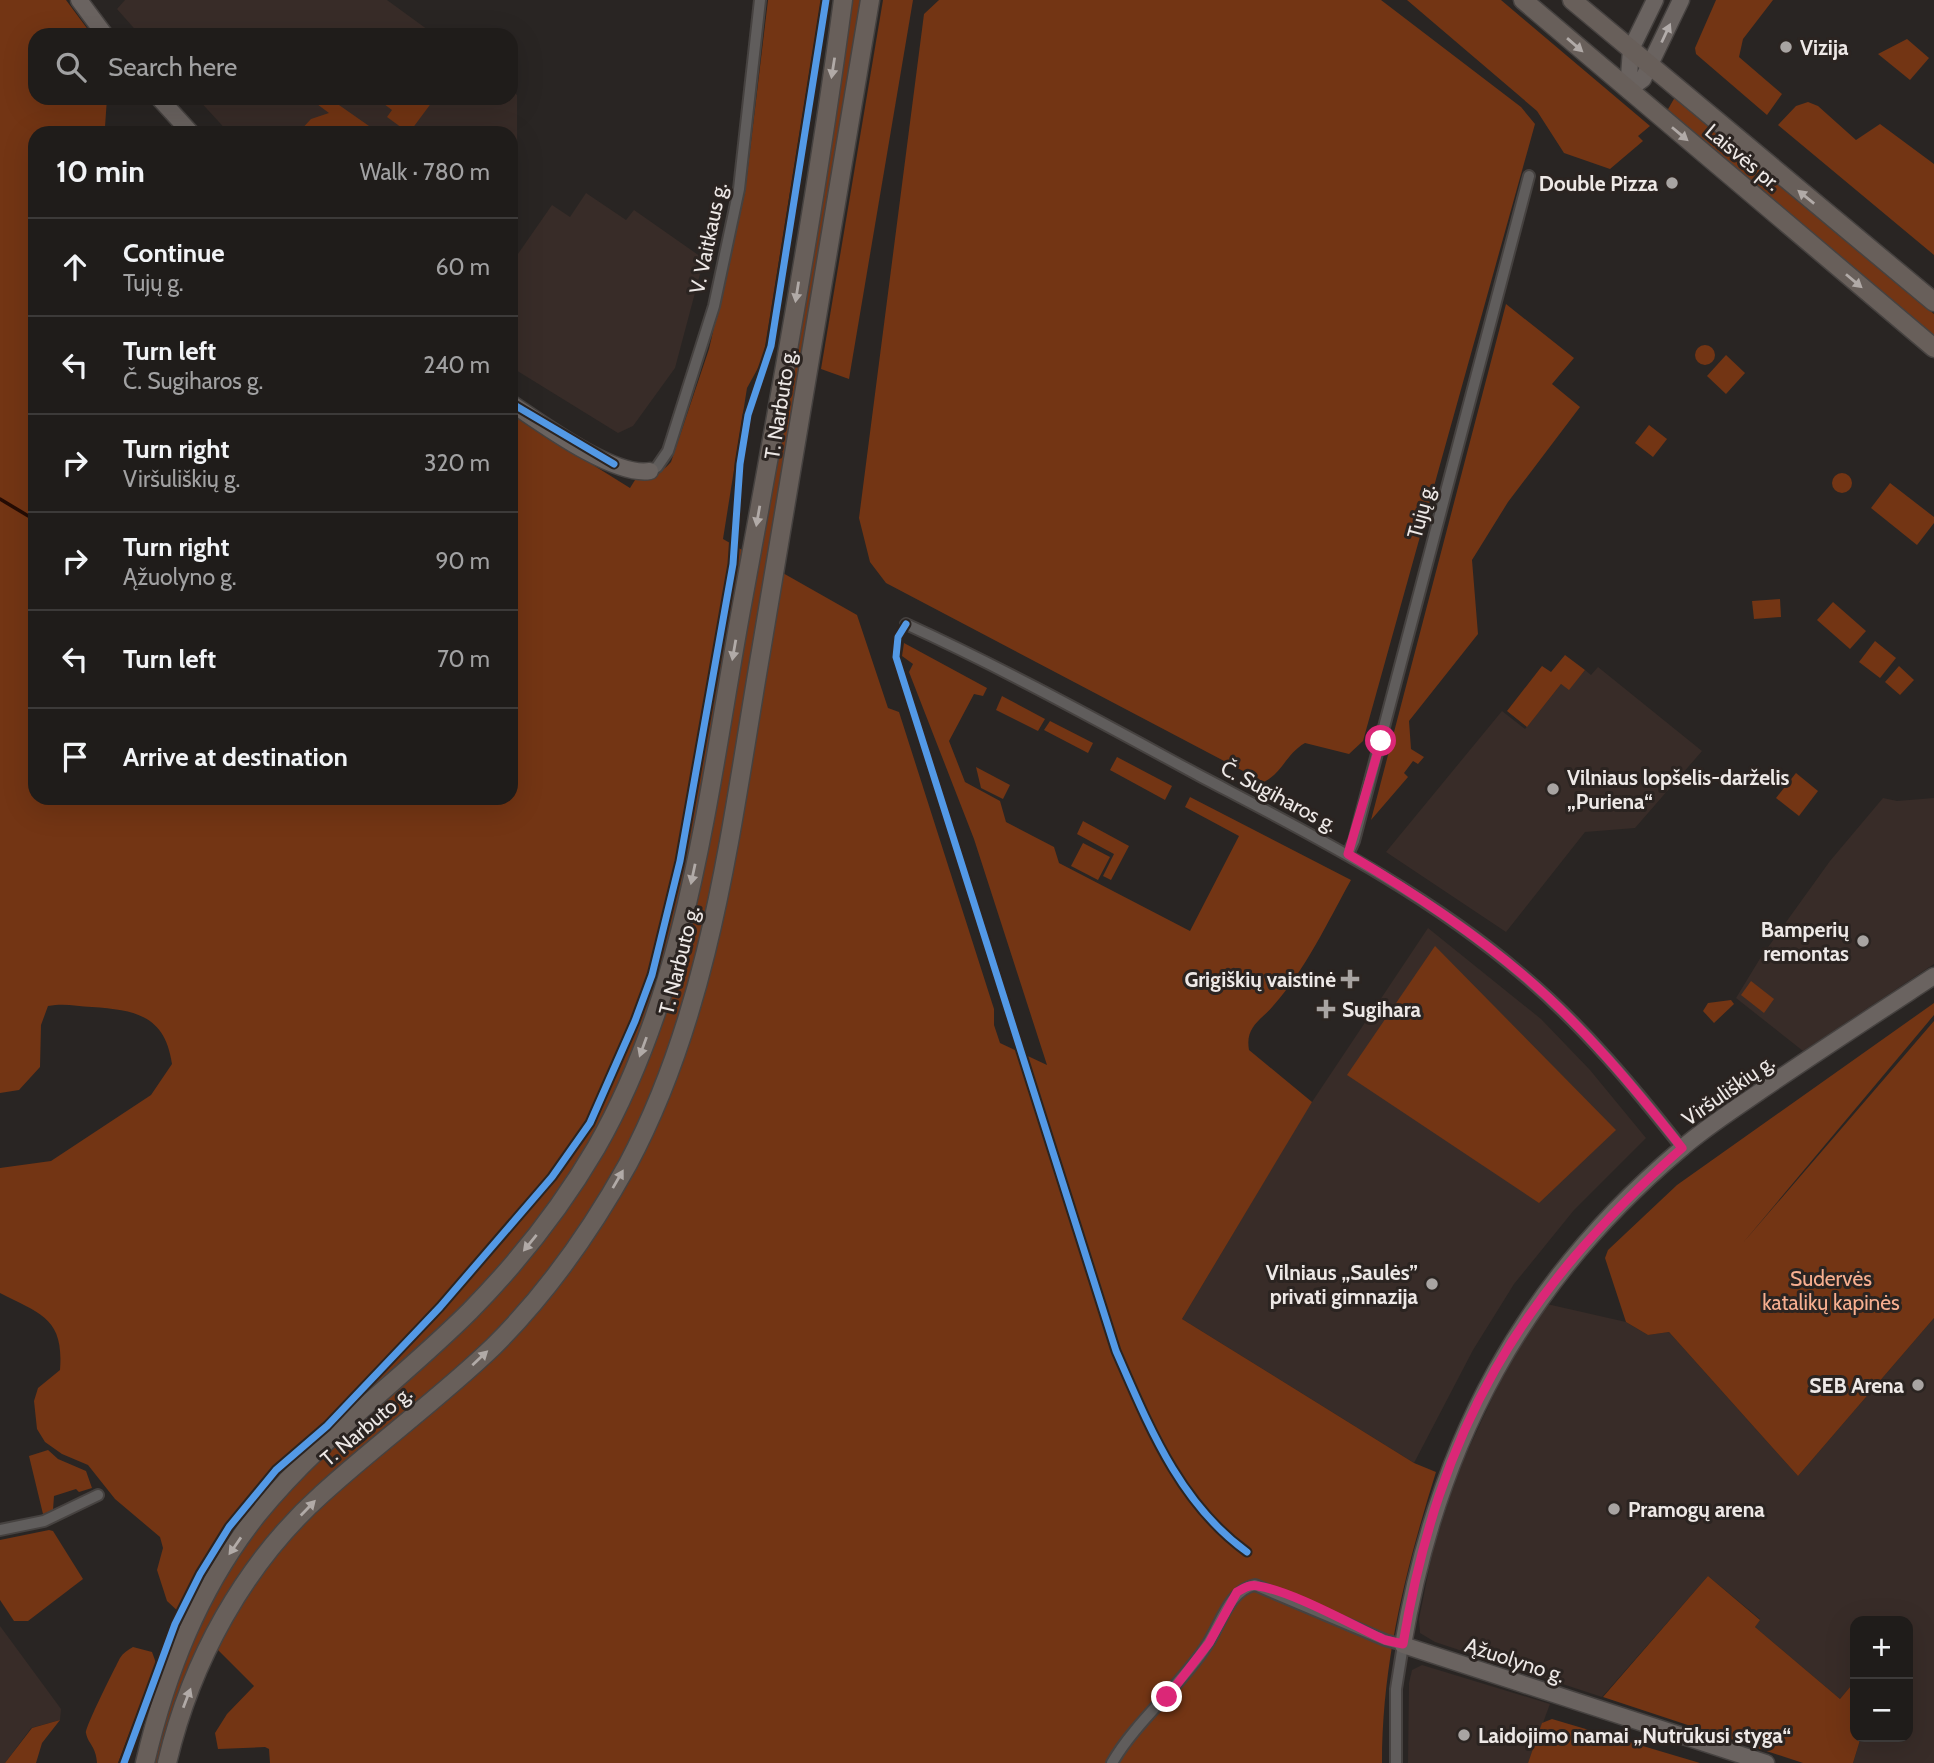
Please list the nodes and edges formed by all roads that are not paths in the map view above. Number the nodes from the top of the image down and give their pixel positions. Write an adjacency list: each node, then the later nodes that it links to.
1 (760, 0): 19 (street, V. Vaitkaus g.)
2 (843, 0): 27 (main road, T. Narbuto g., one-way to 27)
3 (870, 0): 28 (main road, T. Narbuto g., one-way to 3)
4 (1523, 0): 12 (main road, Laisvės pr., one-way to 12)
5 (1572, 0): 10 (main road, Laisvės pr.)
6 (1655, 0): 10 (main road)
7 (1681, 0): 11 (main road, one-way to 7)
8 (85, 2): 9 (main road)
9 (101, 28)
10 (1631, 49): 11 (main road, Laisvės pr.); 12 (main road)
11 (1650, 65): 12 (main road); 16 (main road, Laisvės pr., one-way to 11)
12 (1628, 90): 17 (main road, Laisvės pr., one-way to 17)
13 (165, 105): 14 (main road)
14 (185, 126)
15 (1529, 176): 21 (street, Tujų g.)
16 (1934, 302)
17 (1934, 348)
18 (518, 407): 19 (main road)
19 (650, 471)
20 (906, 624): 21 (street, Č. Sugiharos g.)
21 (1348, 854): 23 (street, Č. Sugiharos g.)
22 (1934, 976): 23 (main road, Viršuliškių g.)
23 (1682, 1148): 26 (main road, Viršuliškių g.)
24 (98, 1495): 25 (street)
25 (0, 1531)
26 (1403, 1644): 29 (street, Ąžuolyno g.); 30 (street); 31 (main road, Ąžuolyno g.)
27 (145, 1763)
28 (167, 1763)
29 (1112, 1763)
30 (1396, 1763)
31 (1766, 1763)

